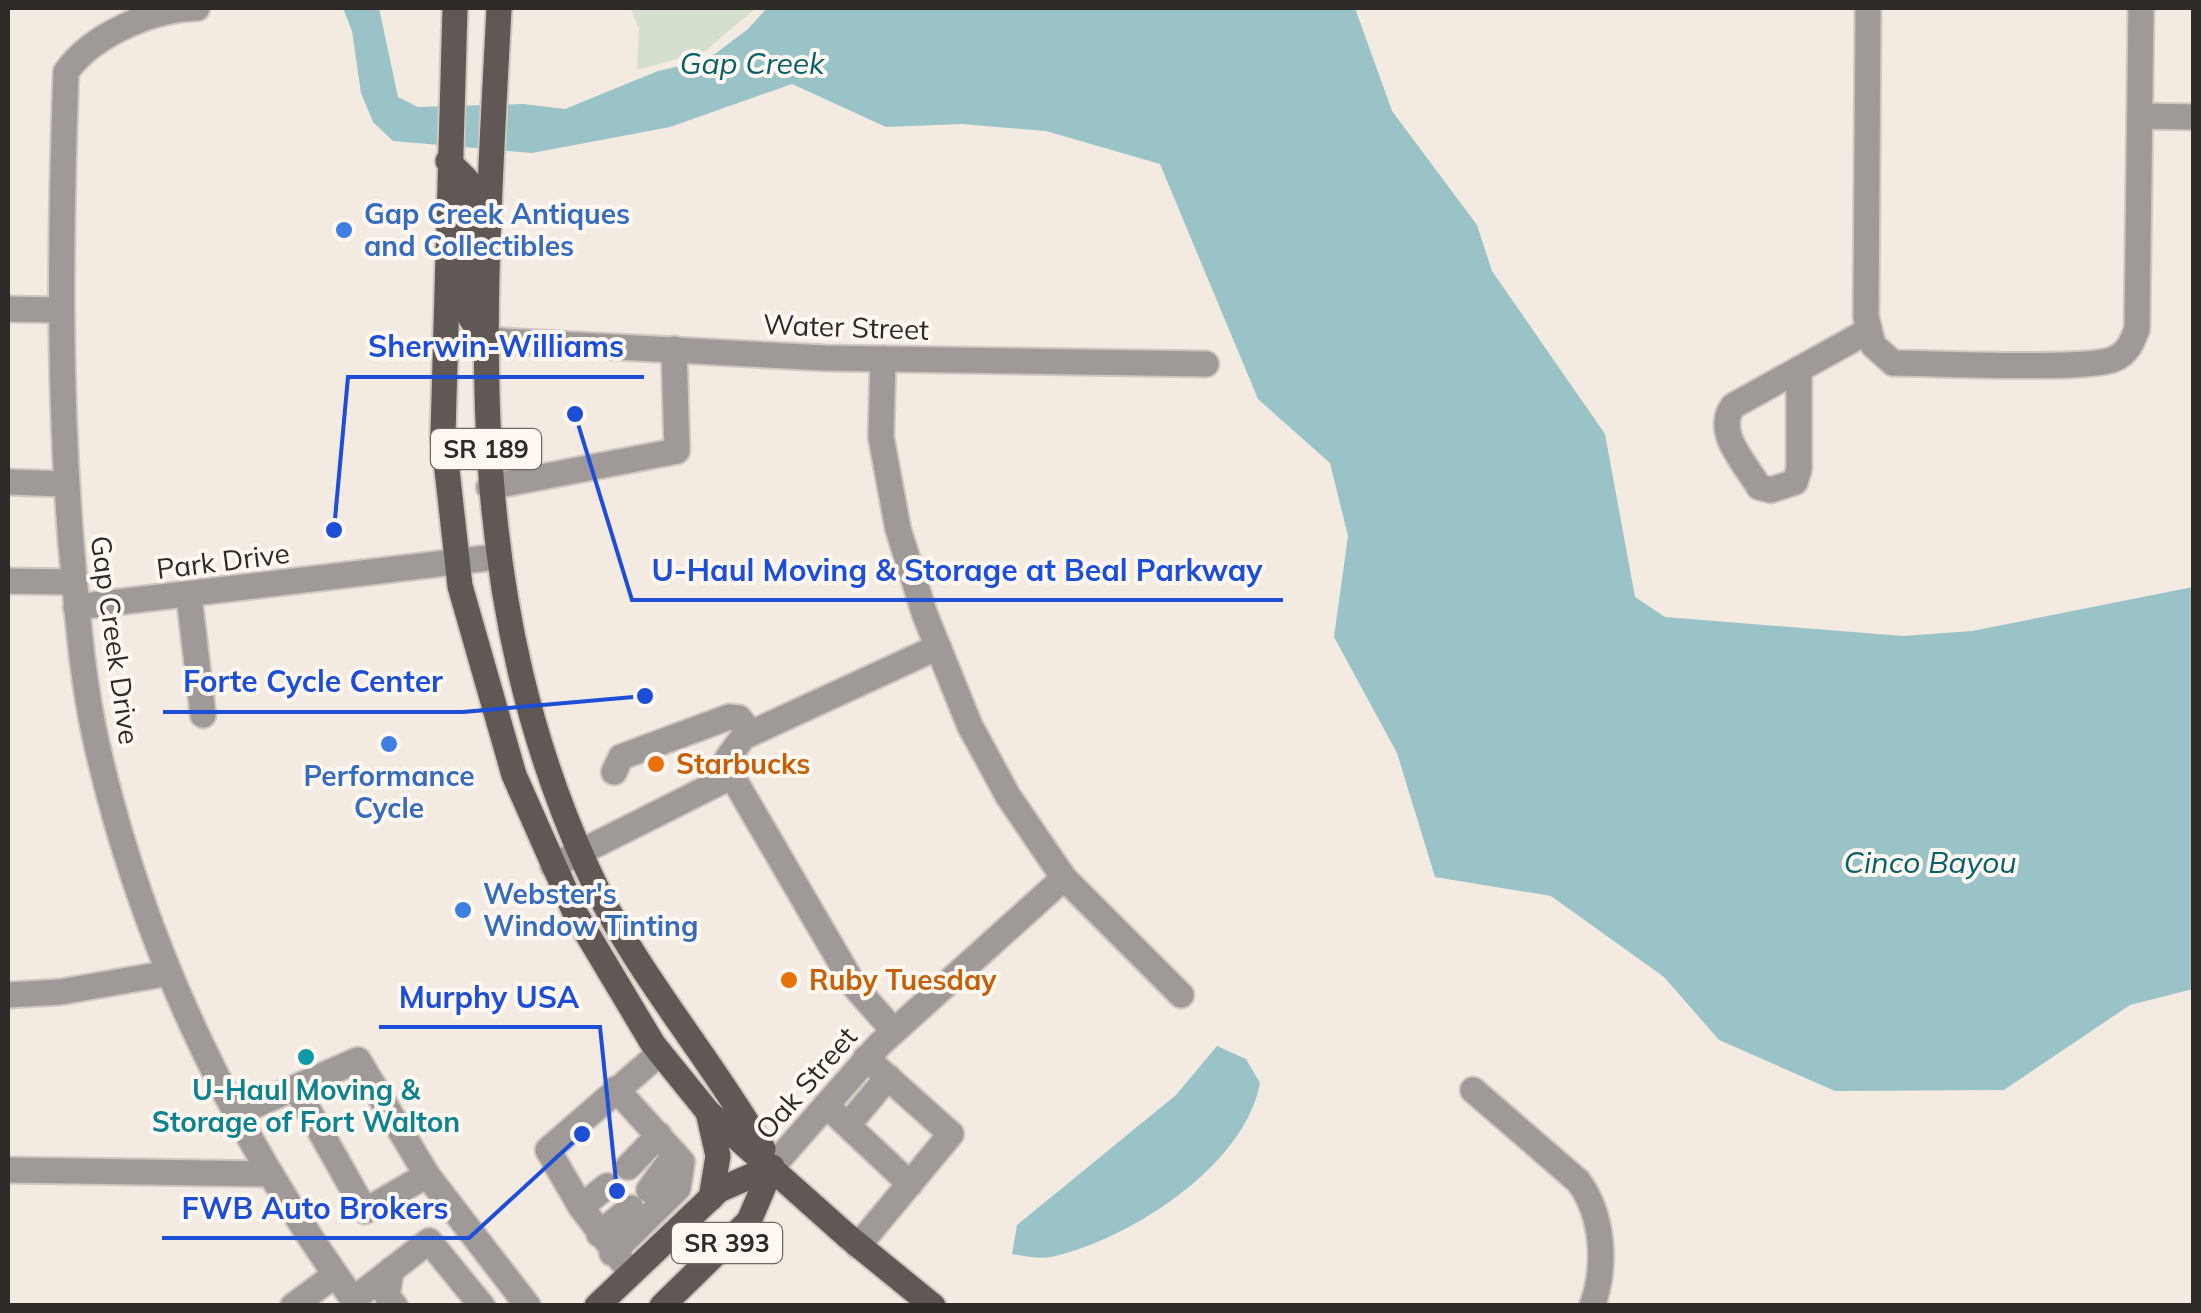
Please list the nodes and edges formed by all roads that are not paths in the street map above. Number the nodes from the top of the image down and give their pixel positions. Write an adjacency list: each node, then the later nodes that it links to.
1 (198, 8): 10 (street, Gap Creek Drive)
2 (455, 8): 8 (main road, SR 189)
3 (499, 8): 12 (main road, SR 189)
4 (1868, 8): 11 (street)
5 (2141, 8): 6 (street)
6 (2140, 116): 7 (street); 11 (street)
7 (2194, 117)
8 (448, 161): 12 (main road); 21 (main road, SR 189)
9 (8, 309): 10 (street)
10 (62, 310): 18 (street, Gap Creek Drive)
11 (1868, 330): 16 (street)
12 (486, 340): 13 (street, Water Street); 19 (main road, SR 189)
13 (674, 349): 14 (street, Water Street); 19 (street)
14 (883, 359): 15 (street, Water Street); 25 (street)
15 (1206, 364)
16 (1799, 369): 16 (street)
17 (8, 482): 18 (street)
18 (65, 484): 23 (street, Gap Creek Drive)
19 (488, 487): 20 (main road, SR 189)
20 (496, 557): 21 (street, Park Drive); 31 (main road, SR 189)
21 (456, 564): 24 (street, Park Drive); 28 (main road, SR 189)
22 (8, 581): 23 (street, Park Drive)
23 (75, 595): 24 (street, Park Drive); 34 (street, Gap Creek Drive)
24 (189, 596): 26 (street)
25 (938, 648): 27 (street); 33 (street)
26 (204, 716)
27 (751, 733): 29 (street); 30 (street)
28 (505, 748): 31 (main road); 32 (main road, SR 189)
29 (614, 772)
30 (732, 776): 31 (street); 37 (street)
31 (582, 855): 32 (street); 50 (main road, SR 189)
32 (554, 866): 38 (main road, SR 189)
33 (1064, 878): 36 (street); 37 (street, Oak Street)
34 (169, 973): 35 (street); 46 (street, Gap Creek Drive)
35 (8, 995)
36 (1182, 995)
37 (894, 1031): 39 (street, Oak Street)
38 (660, 1052): 42 (street); 45 (main road, SR 189)
39 (866, 1058): 40 (street); 44 (street, Oak Street)
40 (888, 1077): 47 (street); 54 (street)
41 (296, 1088): 46 (street); 53 (street); 53 (street)
42 (616, 1089): 48 (street); 57 (street)
43 (1474, 1090): 71 (street)
44 (826, 1104): 47 (street); 50 (street, Oak Street)
45 (708, 1112): 50 (main road, SR 189); 56 (main road)
46 (235, 1114): 52 (street, Gap Creek Drive)
47 (848, 1125): 54 (street)
48 (667, 1144): 49 (street); 58 (street); 58 (street)
49 (628, 1167)
50 (772, 1167): 56 (main road, SR 393); 59 (main road, SR 189); 69 (main road, SR 393)
51 (8, 1170): 52 (street)
52 (269, 1174): 62 (street, Gap Creek Drive)
53 (427, 1176): 67 (street)
54 (910, 1184): 59 (street)
55 (607, 1186): 57 (street)
56 (711, 1198): 61 (main road, SR 393)
57 (581, 1207): 58 (street)
58 (606, 1243): 61 (street)
59 (858, 1246): 70 (main road, SR 189)
60 (391, 1270): 63 (street); 65 (street); 66 (street)
61 (631, 1272): 68 (main road, SR 393)
62 (335, 1275): 63 (street, Gap Creek Drive); 64 (street)
63 (355, 1302)
64 (293, 1306)
65 (395, 1306)
66 (482, 1306)
67 (528, 1306)
68 (597, 1306)
69 (662, 1306)
70 (933, 1306)
71 (1592, 1306)

